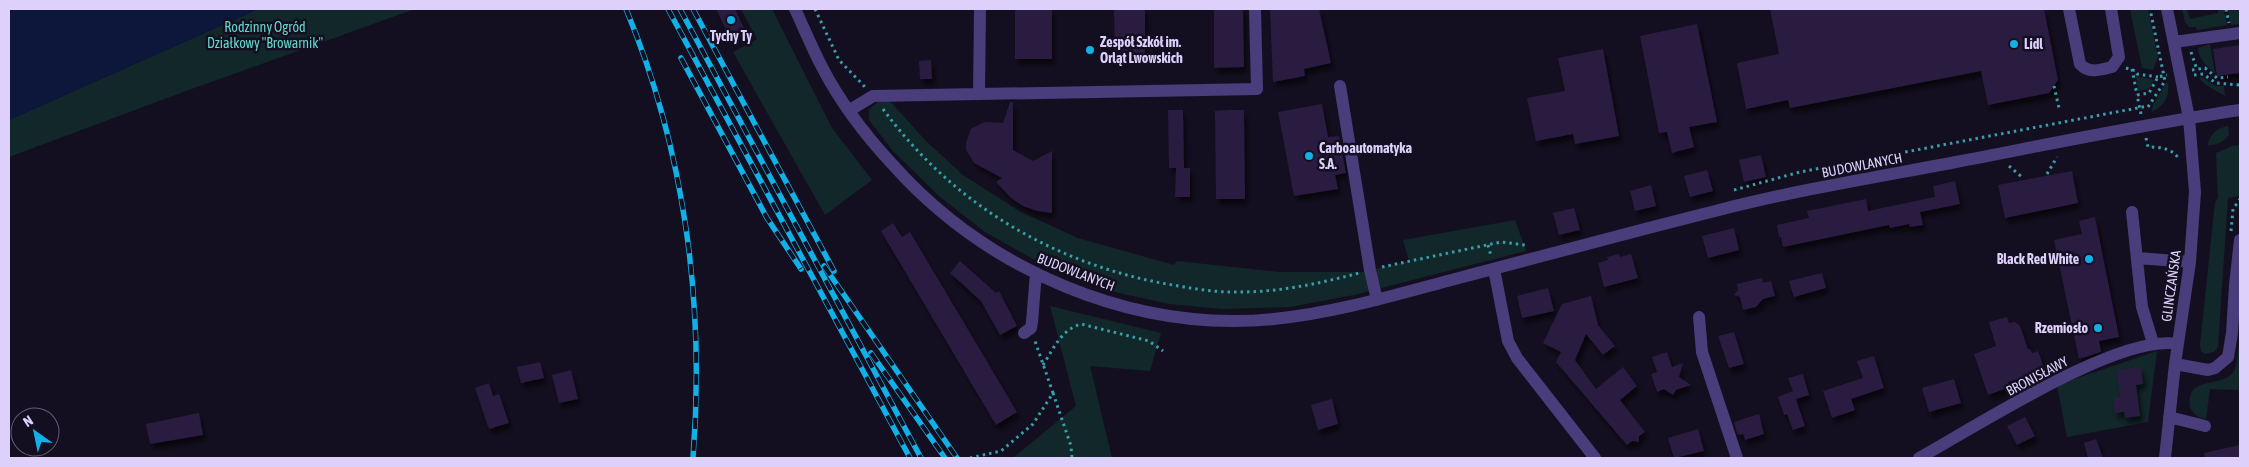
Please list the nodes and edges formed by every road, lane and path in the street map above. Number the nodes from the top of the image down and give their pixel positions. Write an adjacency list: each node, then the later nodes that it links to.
1 (795, 9): 24 (street, BUDOWLANYCH)
2 (815, 9): 21 (path)
3 (980, 9): 19 (street)
4 (1255, 9): 19 (street)
5 (2069, 9): 11 (street)
6 (2111, 9): 11 (street)
7 (2150, 9): 13 (path)
8 (2167, 9): 10 (street, GLINCZAŃSKA)
9 (2240, 33): 10 (street)
10 (2174, 42): 26 (street, GLINCZAŃSKA)
11 (2118, 61): 12 (path)
12 (2132, 69): 14 (path); 20 (path)
13 (2164, 76): 14 (path); 23 (path)
14 (2158, 77): 20 (path)
15 (2228, 77): 16 (path)
16 (2240, 85)
17 (1340, 86): 40 (street)
18 (2054, 86): 22 (path)
19 (979, 93): 21 (street)
20 (2137, 95): 23 (path)
21 (872, 96): 24 (street); 40 (path)
22 (2059, 108)
23 (2140, 108): 31 (path)
24 (850, 110): 41 (street, BUDOWLANYCH)
25 (2240, 110): 26 (street, BUDOWLANYCH)
26 (2189, 118): 38 (street, GLINCZAŃSKA); 39 (street, BUDOWLANYCH)
27 (2148, 147): 29 (path)
28 (2057, 156): 32 (path)
29 (2179, 161)
30 (2008, 166): 33 (path)
31 (1800, 172)
32 (2047, 174)
33 (2023, 178)
34 (2132, 212): 37 (street)
35 (2240, 240): 42 (street)
36 (1516, 244): 40 (path)
37 (2137, 258): 38 (street); 47 (street)
38 (2190, 262): 48 (street, GLINCZAŃSKA)
39 (1494, 269): 43 (street, BUDOWLANYCH); 57 (street)
40 (1370, 270): 43 (street)
41 (1036, 273): 43 (street, BUDOWLANYCH); 45 (street)
42 (2238, 284): 46 (street)
43 (1377, 300)
44 (1699, 317): 58 (street)
45 (1027, 331): 51 (path)
46 (2236, 333): 50 (street)
47 (2153, 343): 48 (street, BRONISŁAWY); 59 (street, BRONISŁAWY)
48 (2178, 344): 50 (street, GLINCZAŃSKA)
49 (1163, 351): 51 (path)
50 (2175, 364): 53 (street, GLINCZAŃSKA)
51 (1043, 365): 52 (path)
52 (1052, 392): 55 (path); 56 (path)
53 (2169, 417): 54 (street); 60 (street, GLINCZAŃSKA)
54 (2206, 426)
55 (970, 458)
56 (1072, 458)
57 (1595, 458)
58 (1737, 458)
59 (1918, 458)
60 (2165, 458)

